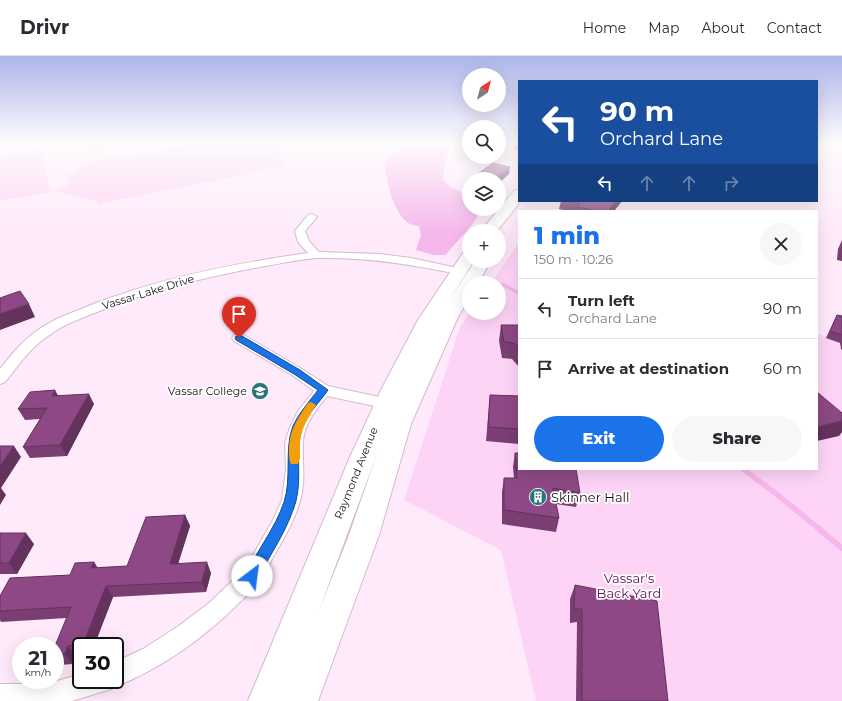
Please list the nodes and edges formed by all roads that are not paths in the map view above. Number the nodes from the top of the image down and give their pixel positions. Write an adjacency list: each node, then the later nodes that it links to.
1 (518, 195): 4 (main road)
2 (518, 215): 5 (main road)
3 (312, 217): 6 (street)
4 (495, 224)
5 (506, 231)
6 (316, 255): 7 (street, Vassar Lake Drive); 11 (street, Vassar Lake Drive)
7 (462, 263)
8 (462, 266): 13 (main road, Raymond Avenue)
9 (479, 268): 18 (main road, Raymond Avenue)
10 (239, 338): 12 (street)
11 (1, 378)
12 (323, 390): 13 (street); 14 (street)
13 (384, 403): 17 (main road, Raymond Avenue)
14 (124, 670)
15 (72, 689): 16 (street)
16 (0, 696)
17 (266, 701)
18 (300, 701)

